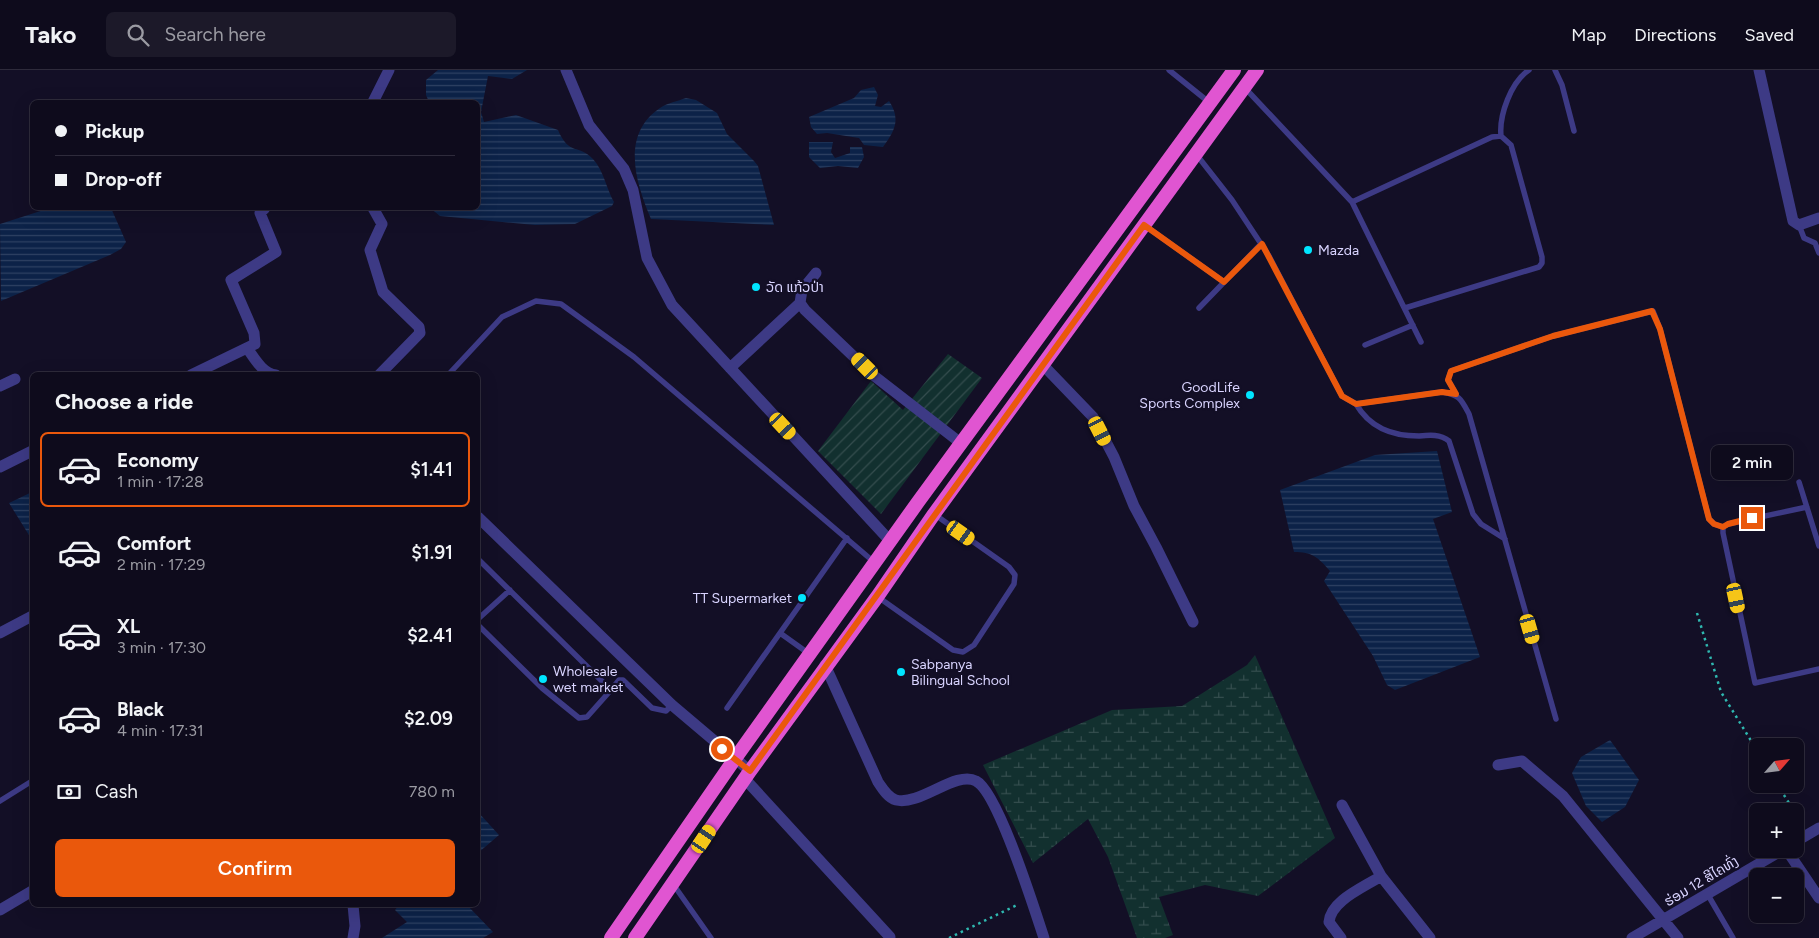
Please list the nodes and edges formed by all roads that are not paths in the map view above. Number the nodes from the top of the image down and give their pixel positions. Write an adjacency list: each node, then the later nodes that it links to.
1 (389, 70): 10 (street)
2 (566, 70): 33 (street)
3 (1169, 70): 11 (lane)
4 (1234, 70): 11 (highway)
5 (1257, 70): 9 (highway)
6 (1529, 70): 13 (lane)
7 (1555, 70): 12 (lane)
8 (1759, 70): 20 (street)
9 (1245, 88): 14 (highway); 15 (lane)
10 (374, 100)
11 (1210, 103): 42 (highway)
12 (1574, 131)
13 (1501, 136): 15 (lane); 27 (lane)
14 (1196, 154): 19 (highway); 21 (lane)
15 (1352, 202): 27 (lane)
16 (263, 210): 31 (street)
17 (374, 210): 36 (street)
18 (1819, 218): 20 (street)
19 (1144, 225): 24 (lane); 32 (highway)
20 (1799, 225): 22 (lane)
21 (1262, 244): 24 (lane); 41 (lane)
22 (1819, 253)
23 (816, 273): 25 (street)
24 (1224, 282): 26 (lane)
25 (800, 303): 33 (street); 42 (street)
26 (1199, 308)
27 (1405, 308): 28 (lane)
28 (1413, 325): 29 (lane); 30 (lane)
29 (1421, 342)
30 (1365, 345)
31 (247, 348): 34 (street); 35 (street)
32 (1043, 365): 47 (highway); 60 (street)
33 (730, 368): 52 (street)
34 (197, 372)
35 (267, 372)
36 (382, 372)
37 (451, 372): 50 (lane)
38 (15, 379): 39 (street)
39 (0, 386)
40 (1456, 394): 41 (lane); 49 (lane); 51 (lane)
41 (1356, 404): 51 (lane)
42 (962, 444): 52 (highway)
43 (30, 452): 44 (street)
44 (0, 466)
45 (1799, 482): 46 (lane)
46 (1807, 507): 49 (lane); 53 (lane)
47 (934, 514): 57 (highway); 57 (lane)
48 (480, 519): 68 (street)
49 (1723, 527): 66 (lane)
50 (847, 538): 55 (lane); 62 (lane)
51 (1505, 540): 70 (lane)
52 (890, 542): 55 (highway)
53 (1819, 546)
54 (480, 561): 56 (lane)
55 (876, 564): 64 (highway)
56 (510, 590): 59 (lane); 67 (lane)
57 (877, 597): 65 (highway)
58 (30, 617): 63 (street)
59 (480, 617)
60 (1193, 622)
61 (480, 627): 67 (lane)
62 (780, 633): 64 (lane); 69 (lane)
63 (0, 634)
64 (810, 654): 71 (highway)
65 (825, 665): 73 (highway); 94 (street)
66 (1819, 669)
67 (611, 690): 68 (lane)
68 (672, 705): 71 (street)
69 (727, 708)
70 (1556, 719)
71 (734, 760): 73 (street); 91 (highway)
72 (1498, 765): 88 (street)
73 (748, 775): 82 (highway); 89 (street)
74 (30, 782): 75 (lane)
75 (0, 801)
76 (1342, 805): 81 (street)
77 (1819, 828): 78 (street)
78 (1804, 837)
79 (1770, 858): 84 (street, ຮ່ອມ 12 ສີໄຄທົ່ງ)
80 (1791, 858): 85 (street)
81 (1381, 876): 95 (street); 96 (street)
82 (673, 884): 92 (highway); 93 (lane)
83 (30, 892): 87 (street)
84 (1708, 895): 88 (street, ຮ່ອມ 12 ສີໄຄທົ່ງ); 99 (lane)
85 (1819, 898)
86 (353, 907): 90 (street)
87 (0, 910)
88 (1665, 920): 97 (street, ຮ່ອມ 12 ສີໄຄທົ່ງ); 98 (street)
89 (890, 937)
90 (353, 938)
91 (611, 938)
92 (635, 938)
93 (711, 938)
94 (1044, 938)
95 (1341, 938)
96 (1430, 938)
97 (1632, 938)
98 (1678, 938)
99 (1733, 938)

